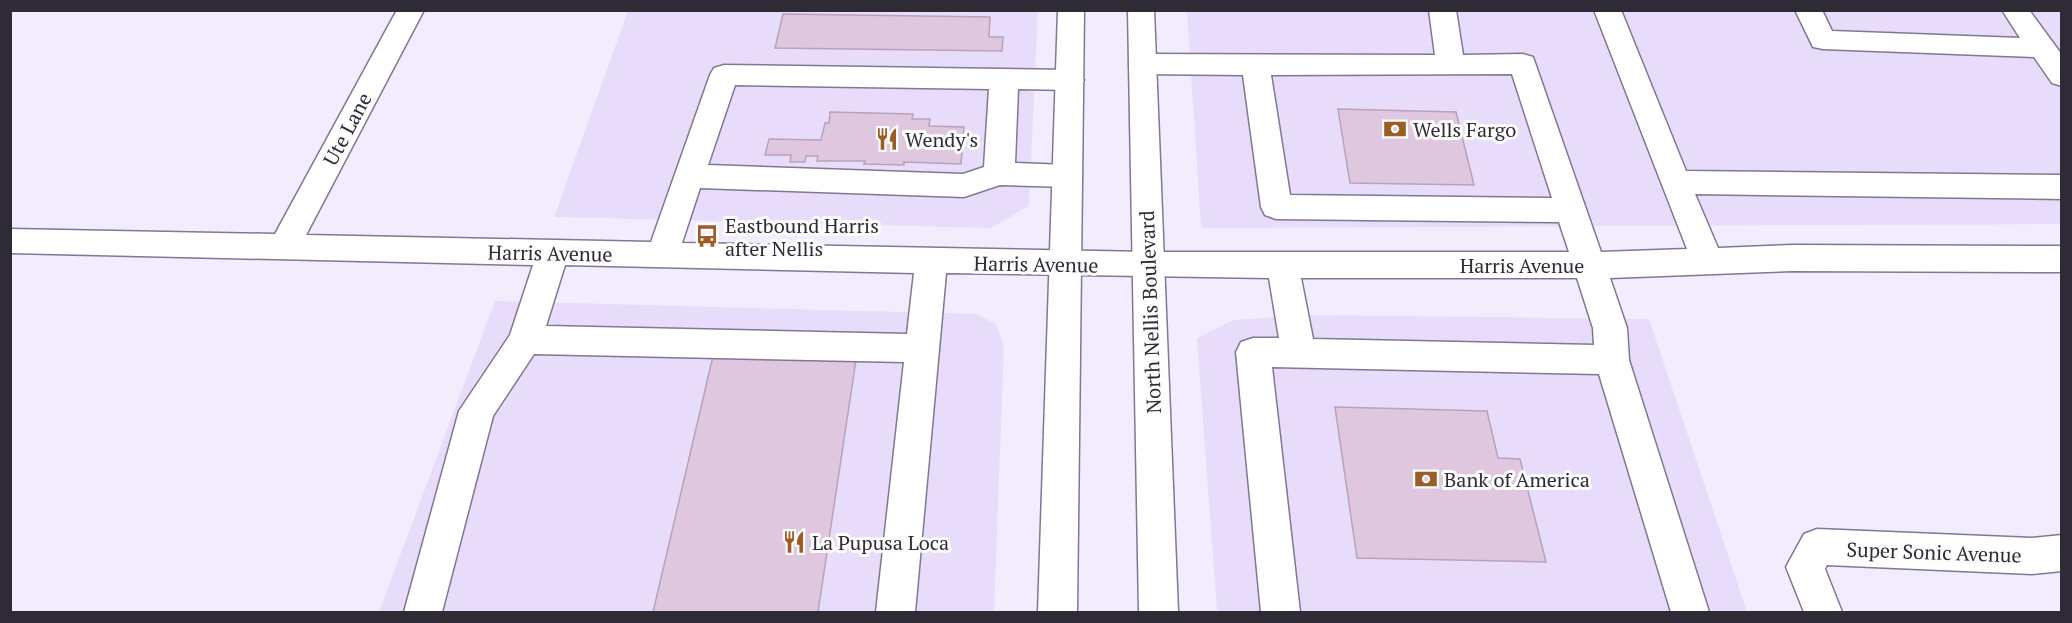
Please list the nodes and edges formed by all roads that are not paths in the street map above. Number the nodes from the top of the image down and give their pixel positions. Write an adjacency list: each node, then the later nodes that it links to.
1 (411, 10): 22 (street, Ute Lane)
2 (1071, 10): 14 (street)
3 (1141, 10): 9 (street, North Nellis Boulevard)
4 (1442, 10): 11 (street)
5 (1607, 10): 18 (street)
6 (1808, 10): 8 (street)
7 (2015, 10): 8 (street)
8 (2042, 48): 12 (street)
9 (1143, 64): 10 (street); 29 (street, North Nellis Boulevard)
10 (1256, 65): 11 (street); 20 (street)
11 (1451, 65): 20 (street)
12 (2061, 76)
13 (1004, 80): 14 (street); 15 (street); 16 (street)
14 (1070, 80): 17 (street)
15 (999, 174): 16 (street); 17 (street)
16 (689, 176): 24 (street)
17 (1067, 176): 28 (street)
18 (1675, 182): 19 (street); 26 (street)
19 (2061, 187)
20 (1571, 210): 30 (street)
21 (10, 241): 22 (street, Harris Avenue)
22 (284, 247): 23 (street, Harris Avenue)
23 (554, 253): 24 (street, Harris Avenue); 32 (street)
24 (662, 255): 27 (street, Harris Avenue)
25 (2061, 258): 26 (street, Harris Avenue)
26 (1707, 261): 30 (street, Harris Avenue)
27 (931, 262): 28 (street, Harris Avenue); 33 (street)
28 (1066, 265): 29 (street, Harris Avenue); 39 (street)
29 (1149, 265): 31 (street, Harris Avenue); 40 (street, North Nellis Boulevard)
30 (1589, 265): 31 (street, Harris Avenue); 35 (street)
31 (1283, 266): 34 (street)
32 (525, 340): 33 (street); 37 (street)
33 (922, 348): 38 (street)
34 (1299, 354): 35 (street); 41 (street)
35 (1612, 360): 42 (street)
36 (2061, 553): 43 (street, Super Sonic Avenue)
37 (423, 612)
38 (896, 612)
39 (1058, 612)
40 (1159, 612)
41 (1280, 612)
42 (1690, 612)
43 (1823, 612)

